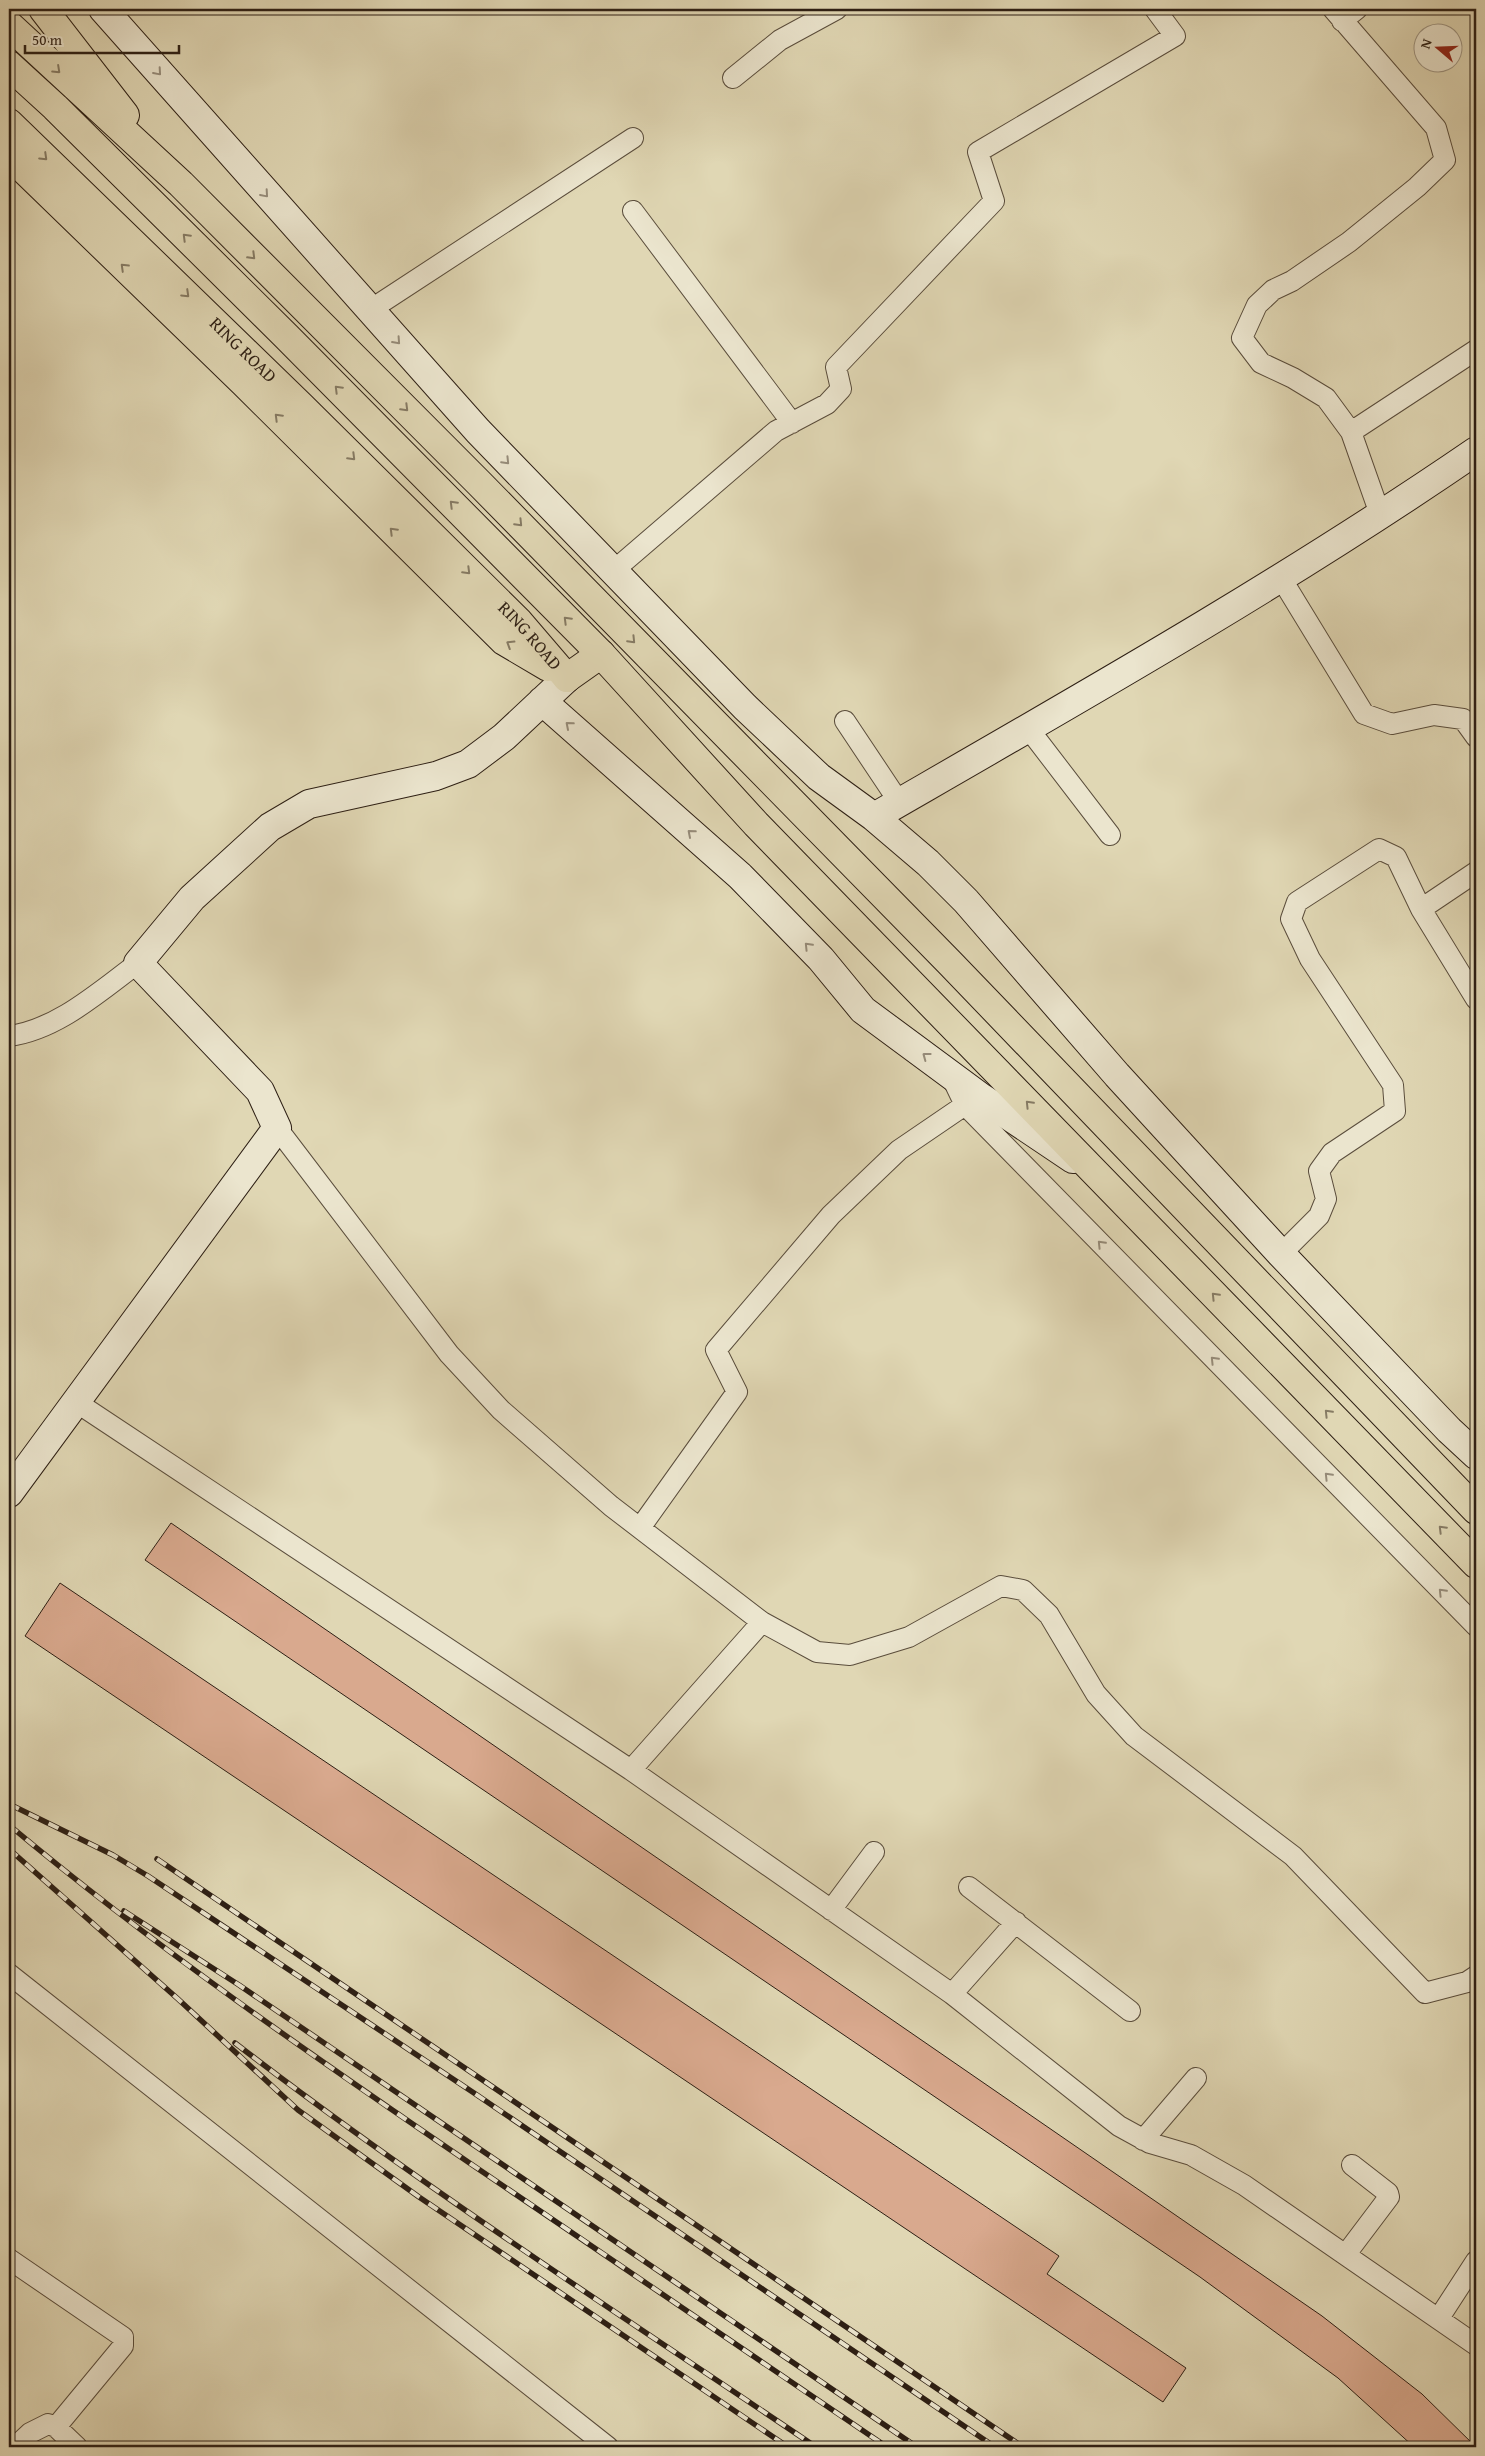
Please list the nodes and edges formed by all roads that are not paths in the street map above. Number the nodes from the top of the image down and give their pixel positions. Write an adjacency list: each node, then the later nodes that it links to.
1 (42, 9): 12 (main road)
2 (102, 9): 14 (street, one-way to 14)
3 (837, 9): 8 (street)
4 (1155, 9): 16 (street)
5 (1344, 13): 17 (street)
6 (9, 26): 12 (main road, one-way to 12)
7 (9, 65): 22 (main road, one-way to 7)
8 (733, 78)
9 (9, 123): 23 (main road, RING ROAD, one-way to 23)
10 (633, 138): 14 (street)
11 (9, 155): 23 (main road, RING ROAD, one-way to 11)
12 (181, 184): 44 (main road, one-way to 44)
13 (632, 211): 16 (street)
14 (370, 310): 20 (street, one-way to 20)
15 (1476, 350): 17 (street)
16 (792, 423): 20 (street)
17 (1351, 432): 19 (street)
18 (1476, 451): 19 (street)
19 (1380, 517): 21 (street)
20 (612, 572): 29 (street)
21 (1281, 578): 26 (street); 27 (street)
22 (601, 654): 23 (main road); 39 (main road, one-way to 22)
23 (567, 678): 24 (street)
24 (542, 701): 33 (street); 36 (street, one-way to 24)
25 (845, 720): 28 (street)
26 (1028, 728): 28 (street); 30 (street)
27 (1476, 737)
28 (899, 802): 29 (street)
29 (874, 817): 40 (street)
30 (1110, 835)
31 (1476, 872): 32 (street)
32 (1421, 909): 34 (street); 40 (street)
33 (138, 963): 35 (street); 38 (street)
34 (1476, 999)
35 (9, 1036)
36 (950, 1074): 37 (street); 39 (street)
37 (965, 1104): 45 (street); 48 (street, one-way to 37)
38 (277, 1128): 41 (street); 45 (street)
39 (1095, 1173): 46 (main road, one-way to 39)
40 (1281, 1254): 42 (street)
41 (76, 1402): 43 (street); 49 (street)
42 (1476, 1454)
43 (9, 1493)
44 (1476, 1510)
45 (640, 1528): 47 (street)
46 (1476, 1564)
47 (762, 1622): 49 (street); 55 (street)
48 (1476, 1626)
49 (631, 1770): 52 (street)
50 (874, 1852): 52 (street)
51 (969, 1887): 53 (street)
52 (831, 1910): 56 (street)
53 (1016, 1922): 56 (street); 57 (street)
54 (9, 1974): 70 (street)
55 (1476, 1976)
56 (952, 1994): 59 (street)
57 (1130, 2011)
58 (1196, 2078): 59 (street)
59 (1144, 2140): 61 (street)
60 (1352, 2164): 61 (street)
61 (1346, 2254): 64 (street)
62 (9, 2259): 66 (street)
63 (1476, 2261): 64 (street)
64 (1439, 2318): 65 (street)
65 (1476, 2345)
66 (56, 2427): 68 (street); 69 (street)
67 (9, 2444): 68 (street)
68 (14, 2447)
69 (77, 2447)
70 (608, 2447)

